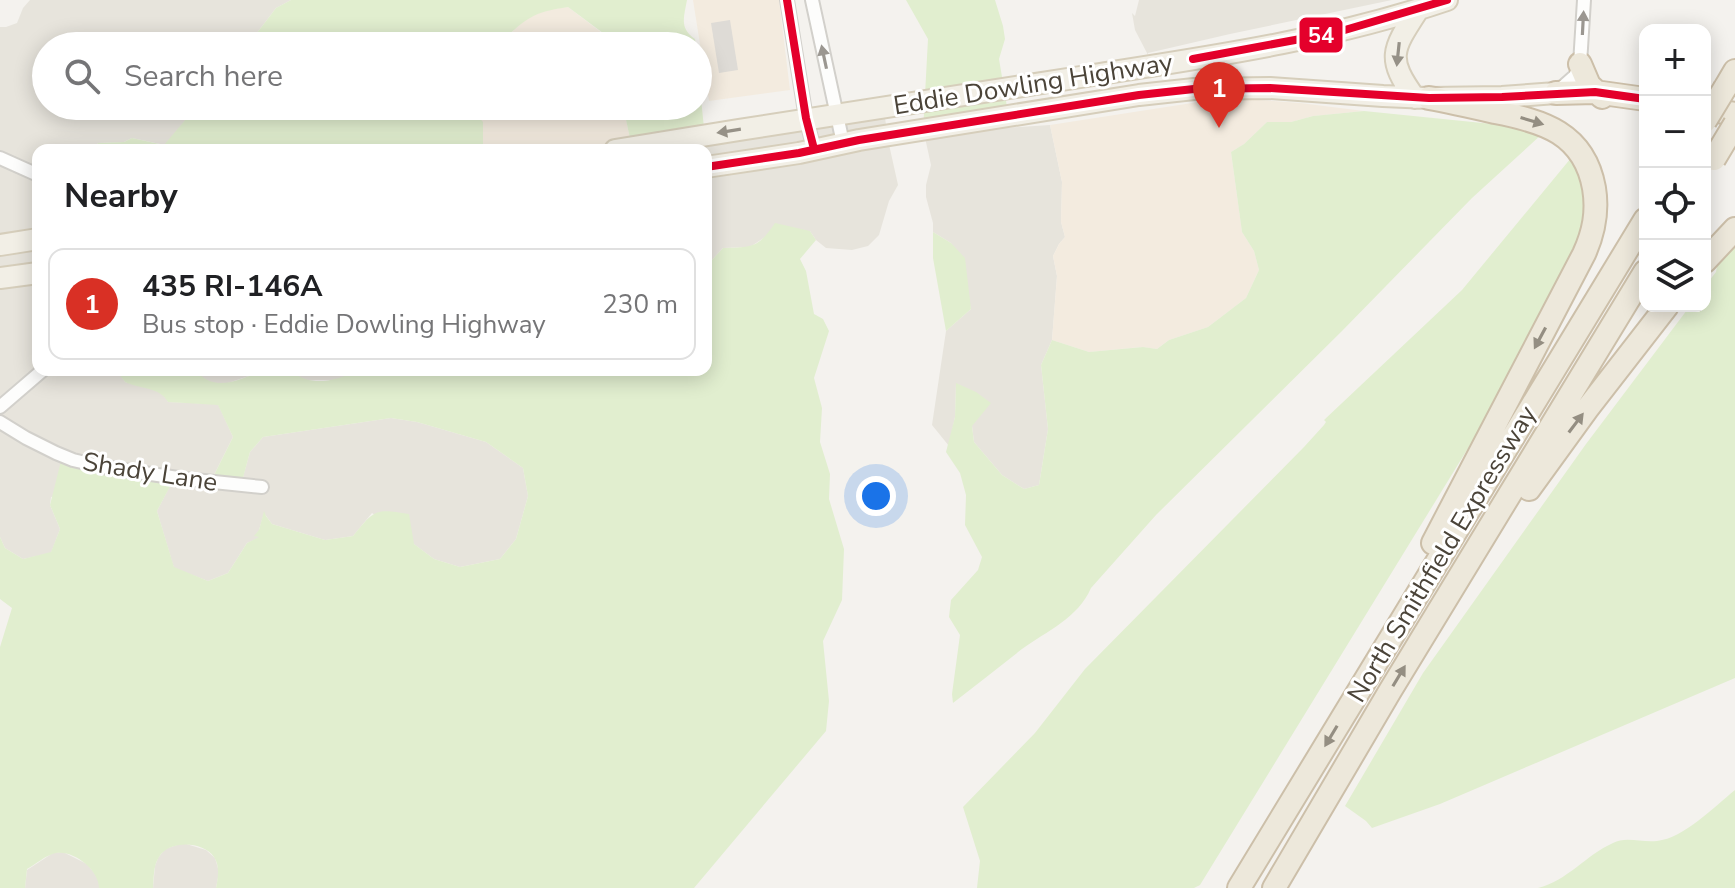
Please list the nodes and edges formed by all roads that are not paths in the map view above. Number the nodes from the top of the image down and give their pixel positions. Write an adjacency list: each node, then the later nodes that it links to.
1 (787, 0): 17 (street)
2 (812, 0): 16 (street, one-way to 2)
3 (1447, 0): 5 (main road, Eddie Dowling Highway)
4 (1584, 0): 6 (street, one-way to 4)
5 (1418, 10): 10 (main road, one-way to 10); 16 (main road, Eddie Dowling Highway)
6 (1580, 64): 8 (highway); 9 (street)
7 (1730, 80): 14 (highway, bridge)
8 (1595, 92): 9 (highway); 11 (highway); 12 (highway)
9 (1556, 93): 10 (main road, Eddie Dowling Highway)
10 (1422, 98): 21 (main road, Eddie Dowling Highway); 41 (highway, one-way to 41)
11 (1639, 98)
12 (1639, 108)
13 (1711, 110): 15 (highway)
14 (1711, 111)
15 (1735, 114)
16 (836, 115): 17 (main road, Eddie Dowling Highway); 21 (street)
17 (806, 118): 22 (main road, Eddie Dowling Highway, one-way to 22); 23 (street)
18 (1711, 123): 20 (highway)
19 (1735, 124): 25 (highway, bridge)
20 (1735, 132)
21 (843, 143): 23 (main road, Eddie Dowling Highway)
22 (651, 144)
23 (814, 149): 26 (main road, Eddie Dowling Highway)
24 (0, 158): 27 (street)
25 (1711, 164)
26 (712, 166)
27 (32, 172)
28 (1735, 229): 32 (highway)
29 (1639, 230): 41 (highway, North Smithfield Expressway)
30 (32, 240): 31 (main road)
31 (0, 245)
32 (1711, 255)
33 (32, 274): 34 (main road)
34 (0, 278)
35 (1639, 282): 42 (highway, North Smithfield Expressway)
36 (1662, 312): 42 (highway, one-way to 36)
37 (36, 376): 38 (street)
38 (0, 407)
39 (0, 422): 40 (street, Shady Lane)
40 (262, 487)
41 (1400, 622): 43 (highway, North Smithfield Expressway, one-way to 43)
42 (1432, 622): 44 (highway, North Smithfield Expressway, one-way to 42)
43 (1239, 888)
44 (1274, 888)

